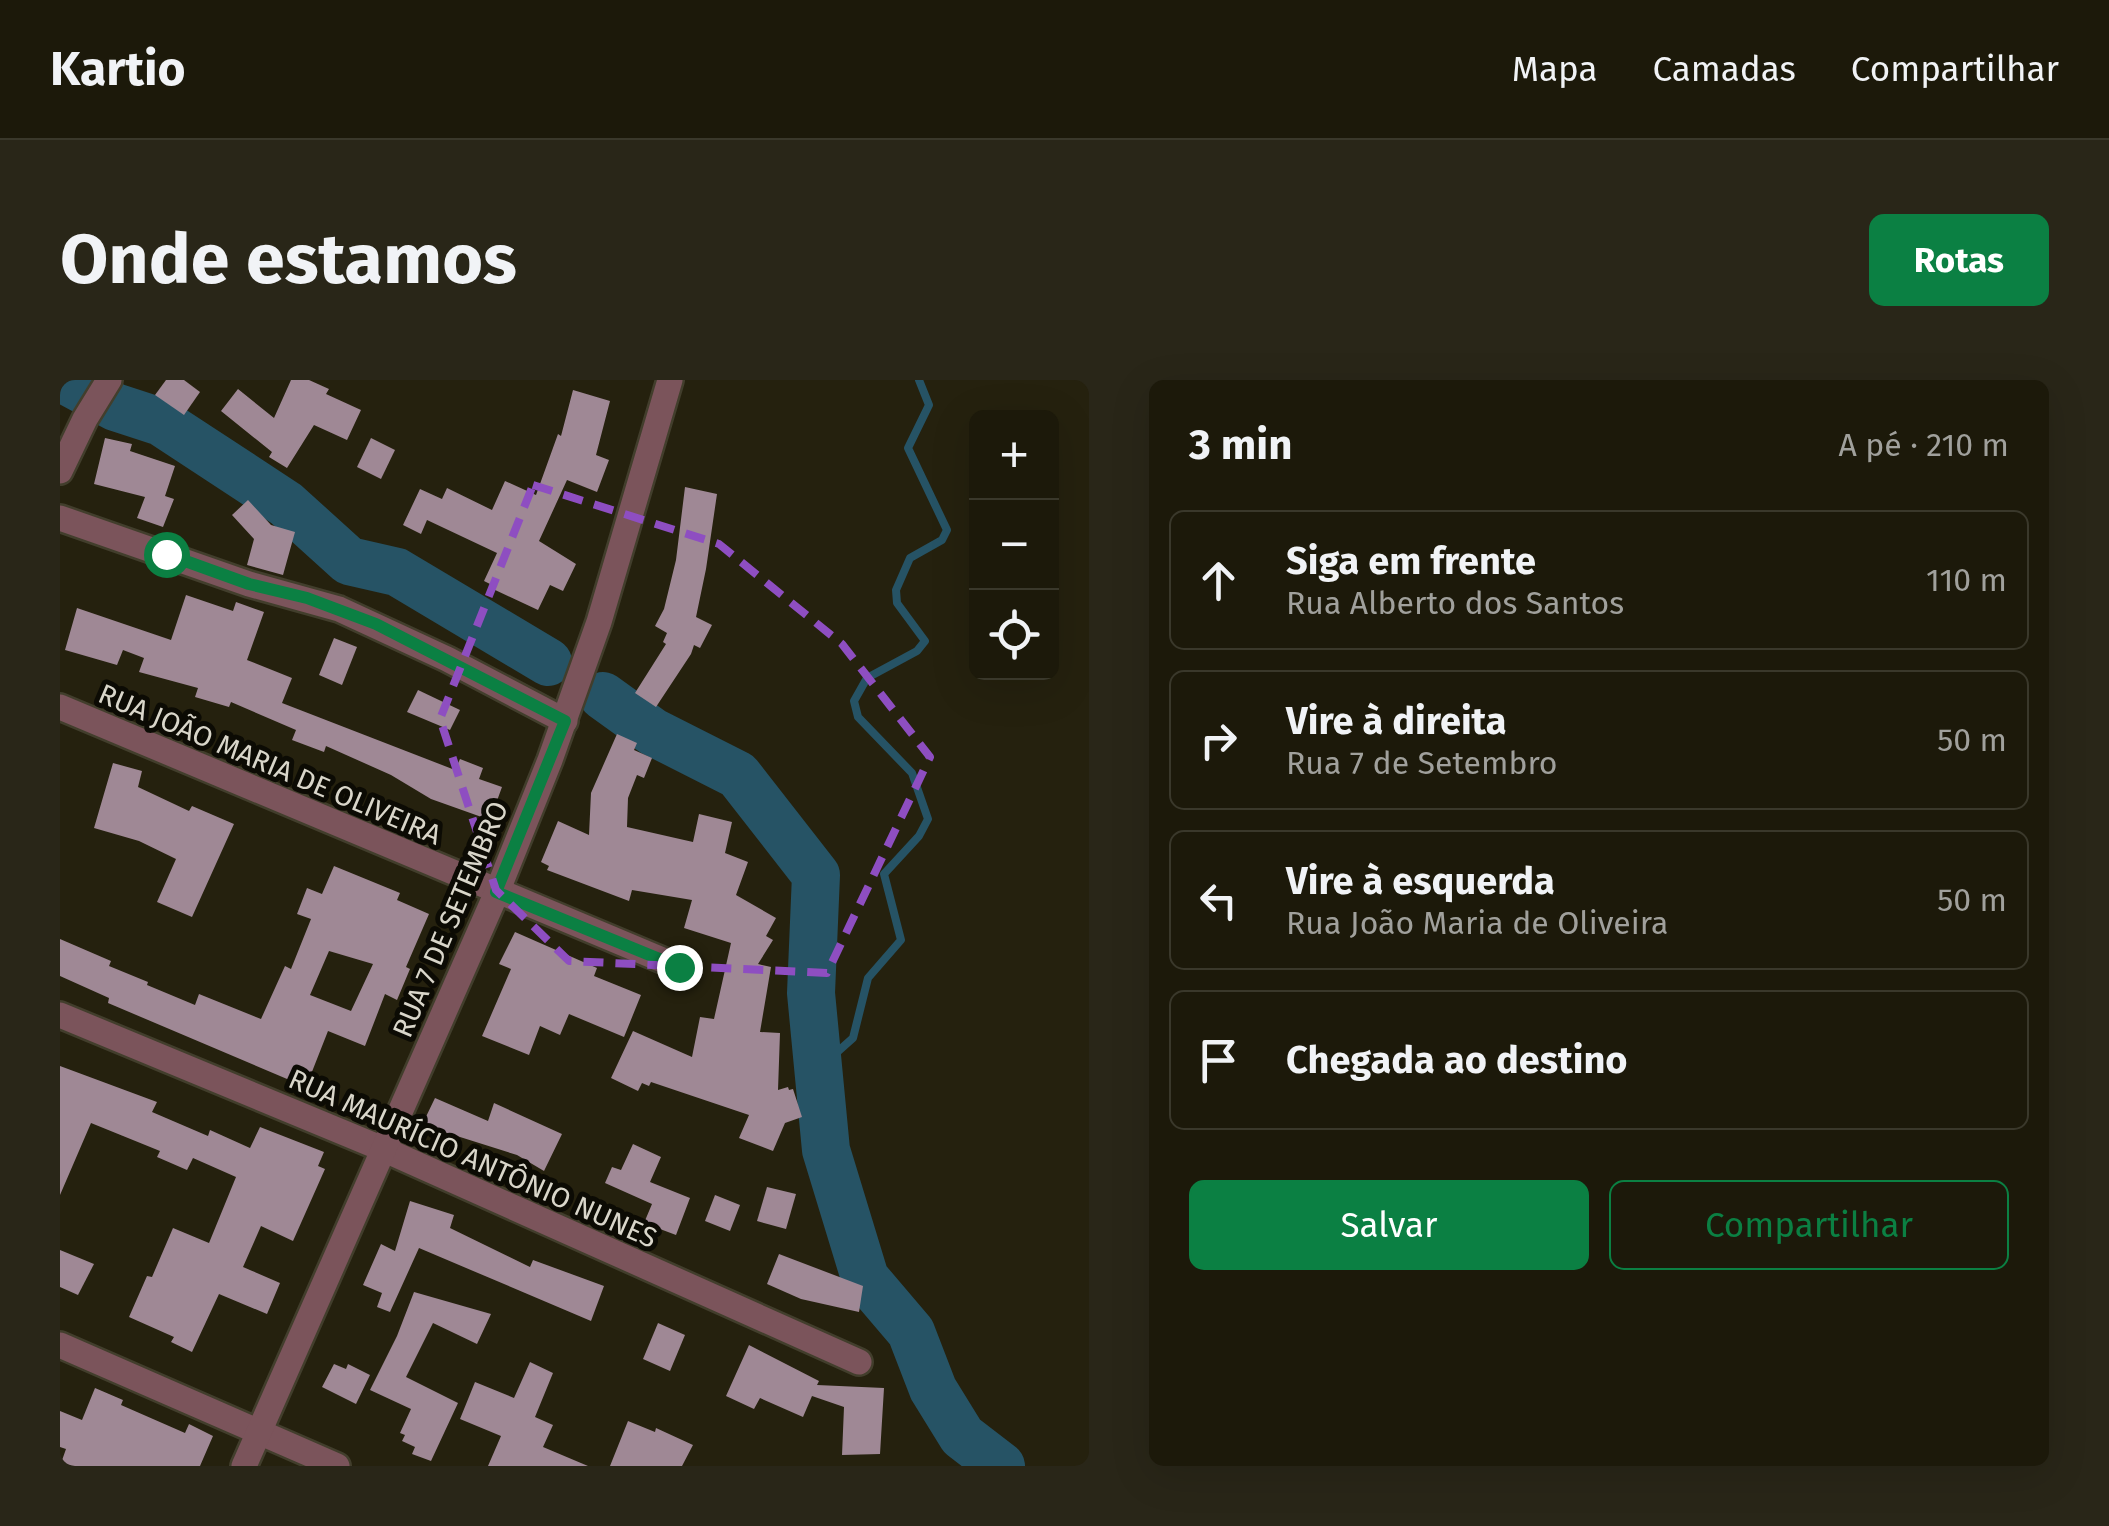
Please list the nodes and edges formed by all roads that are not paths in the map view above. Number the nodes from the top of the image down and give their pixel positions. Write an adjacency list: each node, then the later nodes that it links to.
1 (109, 380): 3 (street)
2 (670, 380): 6 (street, RUA 7 DE SETEMBRO)
3 (60, 471)
4 (60, 518): 6 (street)
5 (60, 708): 7 (street, RUA JOÃO MARIA DE OLIVEIRA)
6 (565, 721): 7 (street, RUA 7 DE SETEMBRO)
7 (496, 892): 8 (street, RUA JOÃO MARIA DE OLIVEIRA); 10 (street, RUA 7 DE SETEMBRO)
8 (679, 967)
9 (60, 1015): 10 (street, RUA MAURÍCIO ANTÔNIO NUNES)
10 (383, 1149): 12 (street, RUA MAURÍCIO ANTÔNIO NUNES); 13 (street, RUA 7 DE SETEMBRO)
11 (60, 1345): 13 (street)
12 (858, 1362)
13 (259, 1431): 14 (street, RUA 7 DE SETEMBRO); 15 (street)
14 (244, 1466)
15 (338, 1466)

